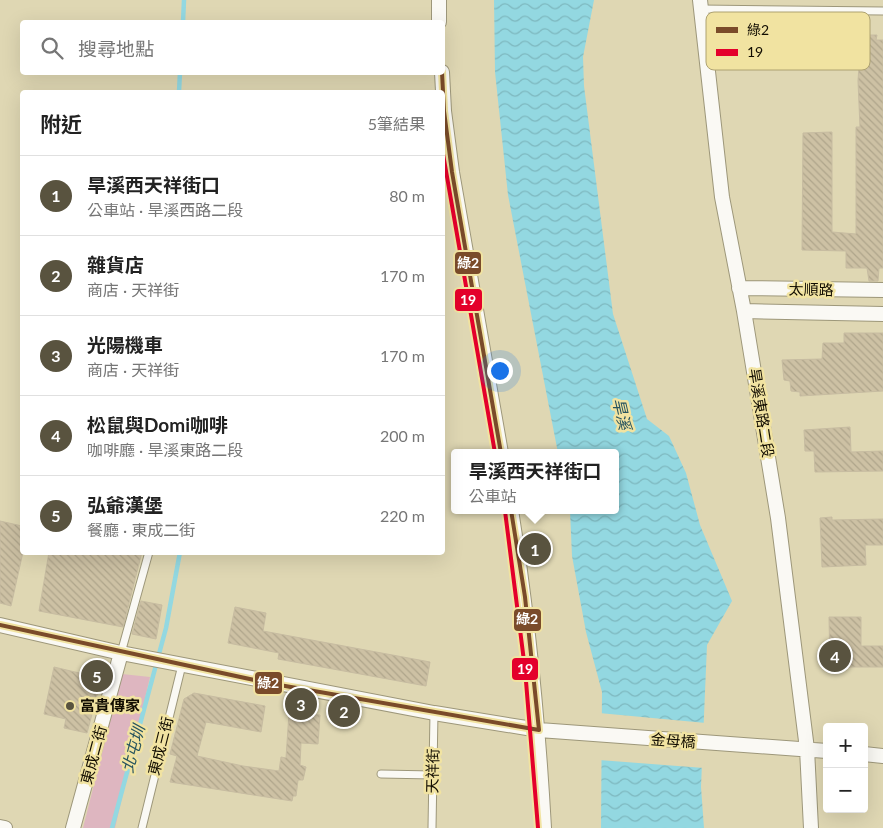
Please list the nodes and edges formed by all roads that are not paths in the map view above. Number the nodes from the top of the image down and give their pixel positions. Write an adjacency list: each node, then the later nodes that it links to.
1 (439, 0): 4 (street)
2 (700, 4): 3 (lane); 5 (street, 旱溪東路二段)
3 (883, 10)
4 (439, 20)
5 (706, 57)
6 (708, 70): 10 (street, 旱溪東路二段)
7 (442, 75): 8 (street)
8 (443, 90)
9 (445, 119): 14 (street)
10 (739, 288): 11 (street, 太順路); 12 (street, 旱溪東路二段)
11 (883, 290)
12 (744, 311): 13 (street, 太順路); 22 (street, 旱溪東路二段)
13 (883, 314)
14 (500, 449)
15 (512, 514): 21 (street)
16 (148, 555): 18 (lane)
17 (0, 625): 18 (street)
18 (121, 653): 19 (street); 30 (street, 東成二街)
19 (182, 665): 20 (street); 31 (lane, 東成三街)
20 (434, 714): 21 (street); 27 (lane, 天祥街)
21 (539, 730): 22 (street, 金母橋); 33 (street)
22 (807, 749): 23 (street, 金母橋); 34 (street, 旱溪東路二段)
23 (823, 751)
24 (868, 754): 25 (street)
25 (883, 756)
26 (381, 774): 27 (lane)
27 (433, 775): 32 (lane, 天祥街)
28 (0, 827): 29 (street)
29 (5, 828)
30 (73, 828)
31 (142, 828)
32 (432, 828)
33 (544, 828)
34 (811, 828)

